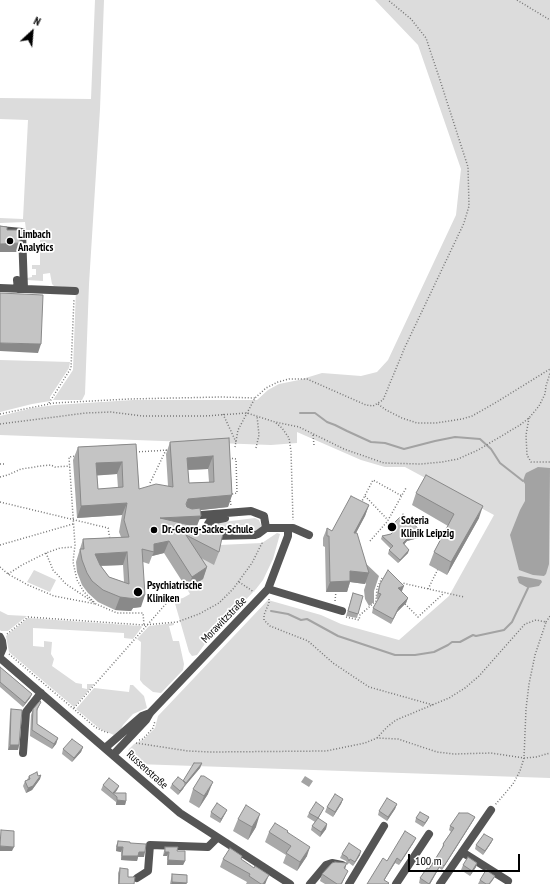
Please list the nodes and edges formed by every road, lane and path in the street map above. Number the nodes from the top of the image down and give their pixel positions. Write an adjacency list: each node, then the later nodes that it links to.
1 (388, 0): 12 (path)
2 (516, 0): 3 (path)
3 (550, 20)
4 (0, 230): 5 (street)
5 (20, 286): 6 (street); 7 (street)
6 (0, 288)
7 (75, 291): 11 (path)
8 (550, 369): 12 (path)
9 (550, 373): 17 (path)
10 (255, 398): 11 (path); 12 (path); 13 (path)
11 (49, 404): 14 (path)
12 (378, 404)
13 (247, 413): 15 (path); 16 (path); 21 (path)
14 (0, 414)
15 (223, 414): 19 (path); 21 (path)
16 (257, 416): 18 (path); 24 (path)
17 (529, 418): 20 (path); 30 (path)
18 (275, 422): 20 (path); 48 (path)
19 (0, 424)
20 (313, 435): 22 (path)
21 (236, 442): 23 (path)
22 (314, 445)
23 (235, 447)
24 (256, 448)
25 (166, 450): 26 (path); 27 (path); 35 (path)
26 (172, 450)
27 (136, 452)
28 (228, 453): 41 (path)
29 (76, 456): 33 (path)
30 (550, 462)
31 (0, 464): 32 (path)
32 (6, 464)
33 (70, 466): 34 (path); 44 (path)
34 (0, 477)
35 (150, 483)
36 (406, 488): 38 (path)
37 (365, 496): 38 (path); 40 (path); 45 (path)
38 (402, 496): 45 (path)
39 (0, 502): 44 (path)
40 (359, 506)
41 (231, 512): 42 (street); 43 (street)
42 (187, 516)
43 (264, 516): 47 (street); 49 (street)
44 (73, 520): 46 (path); 52 (path)
45 (388, 520): 51 (path)
46 (73, 524): 53 (path); 54 (path)
47 (266, 528): 48 (street); 49 (street)
48 (290, 528): 50 (street); 65 (street, Morawitzstraße)
49 (258, 534): 60 (path)
50 (309, 536)
51 (370, 541)
52 (111, 543)
53 (0, 545)
54 (73, 547): 55 (path); 69 (path)
55 (46, 553): 58 (path); 69 (path)
56 (0, 567): 58 (path)
57 (438, 569): 62 (path)
58 (8, 574): 69 (path)
59 (382, 578): 71 (path)
60 (239, 582): 65 (path); 74 (path)
61 (396, 588): 62 (path)
62 (428, 589): 64 (path)
63 (336, 591): 66 (path)
64 (444, 593): 67 (path); 70 (path)
65 (266, 595): 71 (street); 79 (path); 81 (street, Morawitzstraße)
66 (336, 595)
67 (464, 596)
68 (171, 598): 74 (path)
69 (96, 604): 75 (path)
70 (405, 604)
71 (342, 612)
72 (550, 616): 73 (path)
73 (546, 622): 79 (path); 89 (path)
74 (147, 624): 75 (path); 80 (path)
75 (144, 625): 76 (path)
76 (0, 638): 77 (street)
77 (3, 654): 78 (street, Russenstraße); 80 (path)
78 (41, 693): 85 (street, Russenstraße); 86 (street)
79 (433, 705): 83 (path)
80 (74, 709): 82 (path)
81 (150, 713): 85 (street, Morawitzstraße); 88 (street, Morawitzstraße)
82 (109, 733)
83 (377, 738): 84 (path); 89 (path)
84 (134, 743)
85 (105, 748): 88 (street, Russenstraße)
86 (23, 753)
87 (550, 754): 89 (path)
88 (113, 755): 93 (street, Russenstraße)
89 (524, 758): 90 (path)
90 (491, 810): 94 (street)
91 (384, 826): 100 (street)
92 (429, 834): 101 (street)
93 (217, 838): 96 (street); 98 (street, Russenstraße)
94 (462, 852): 97 (street); 102 (street)
95 (342, 865): 99 (street)
96 (137, 878)
97 (508, 881)
98 (290, 884)
99 (310, 884)
100 (349, 884)
101 (396, 884)
102 (440, 884)

